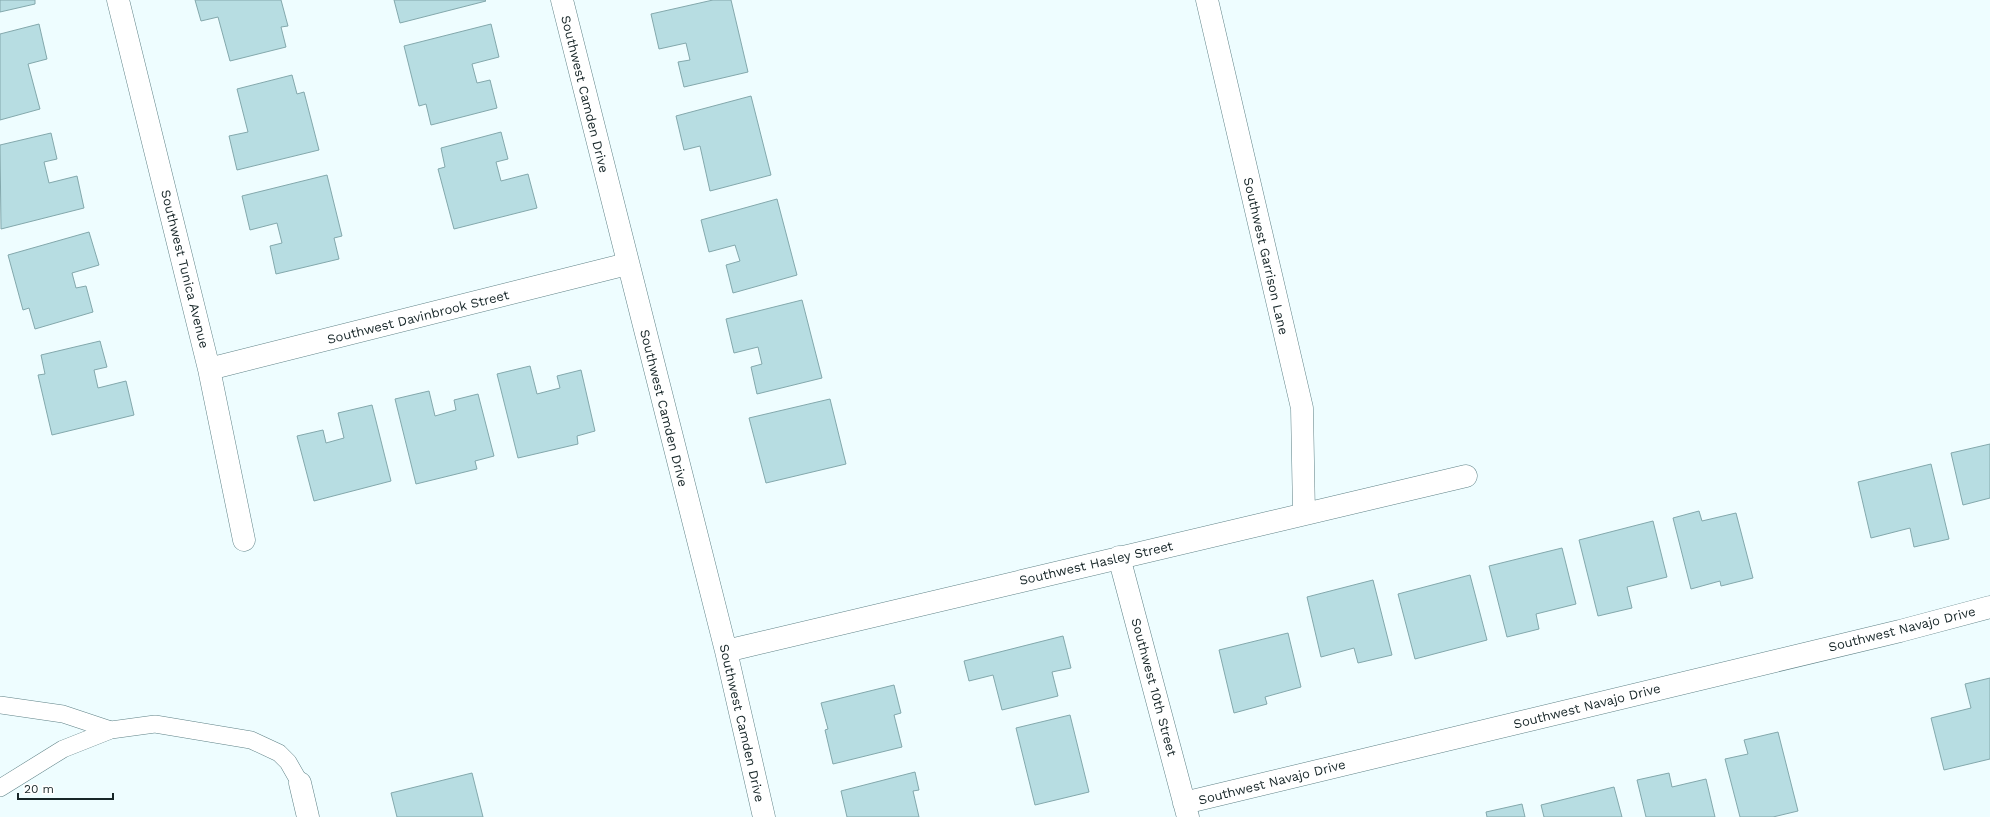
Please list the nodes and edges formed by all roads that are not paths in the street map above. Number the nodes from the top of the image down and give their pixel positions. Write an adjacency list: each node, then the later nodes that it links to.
1 (118, 0): 5 (street, Southwest Tunica Avenue)
2 (562, 0): 4 (street, Southwest Camden Drive)
3 (1207, 0): 7 (street, Southwest Garrison Lane)
4 (627, 264): 5 (street, Southwest Davinbrook Street); 11 (street, Southwest Camden Drive)
5 (209, 368): 8 (street, Southwest Tunica Avenue)
6 (1466, 476): 7 (street, Southwest Hasley Street)
7 (1304, 514): 9 (street, Southwest Hasley Street)
8 (244, 540)
9 (1120, 557): 11 (street, Southwest Hasley Street); 16 (street, Southwest 10th Street)
10 (1990, 607): 16 (street, Southwest Navajo Drive)
11 (726, 650): 18 (street, Southwest Camden Drive)
12 (0, 705): 13 (lane)
13 (111, 730): 14 (lane); 15 (lane)
14 (300, 783): 17 (street)
15 (0, 788)
16 (1186, 810)
17 (308, 817)
18 (764, 817)

